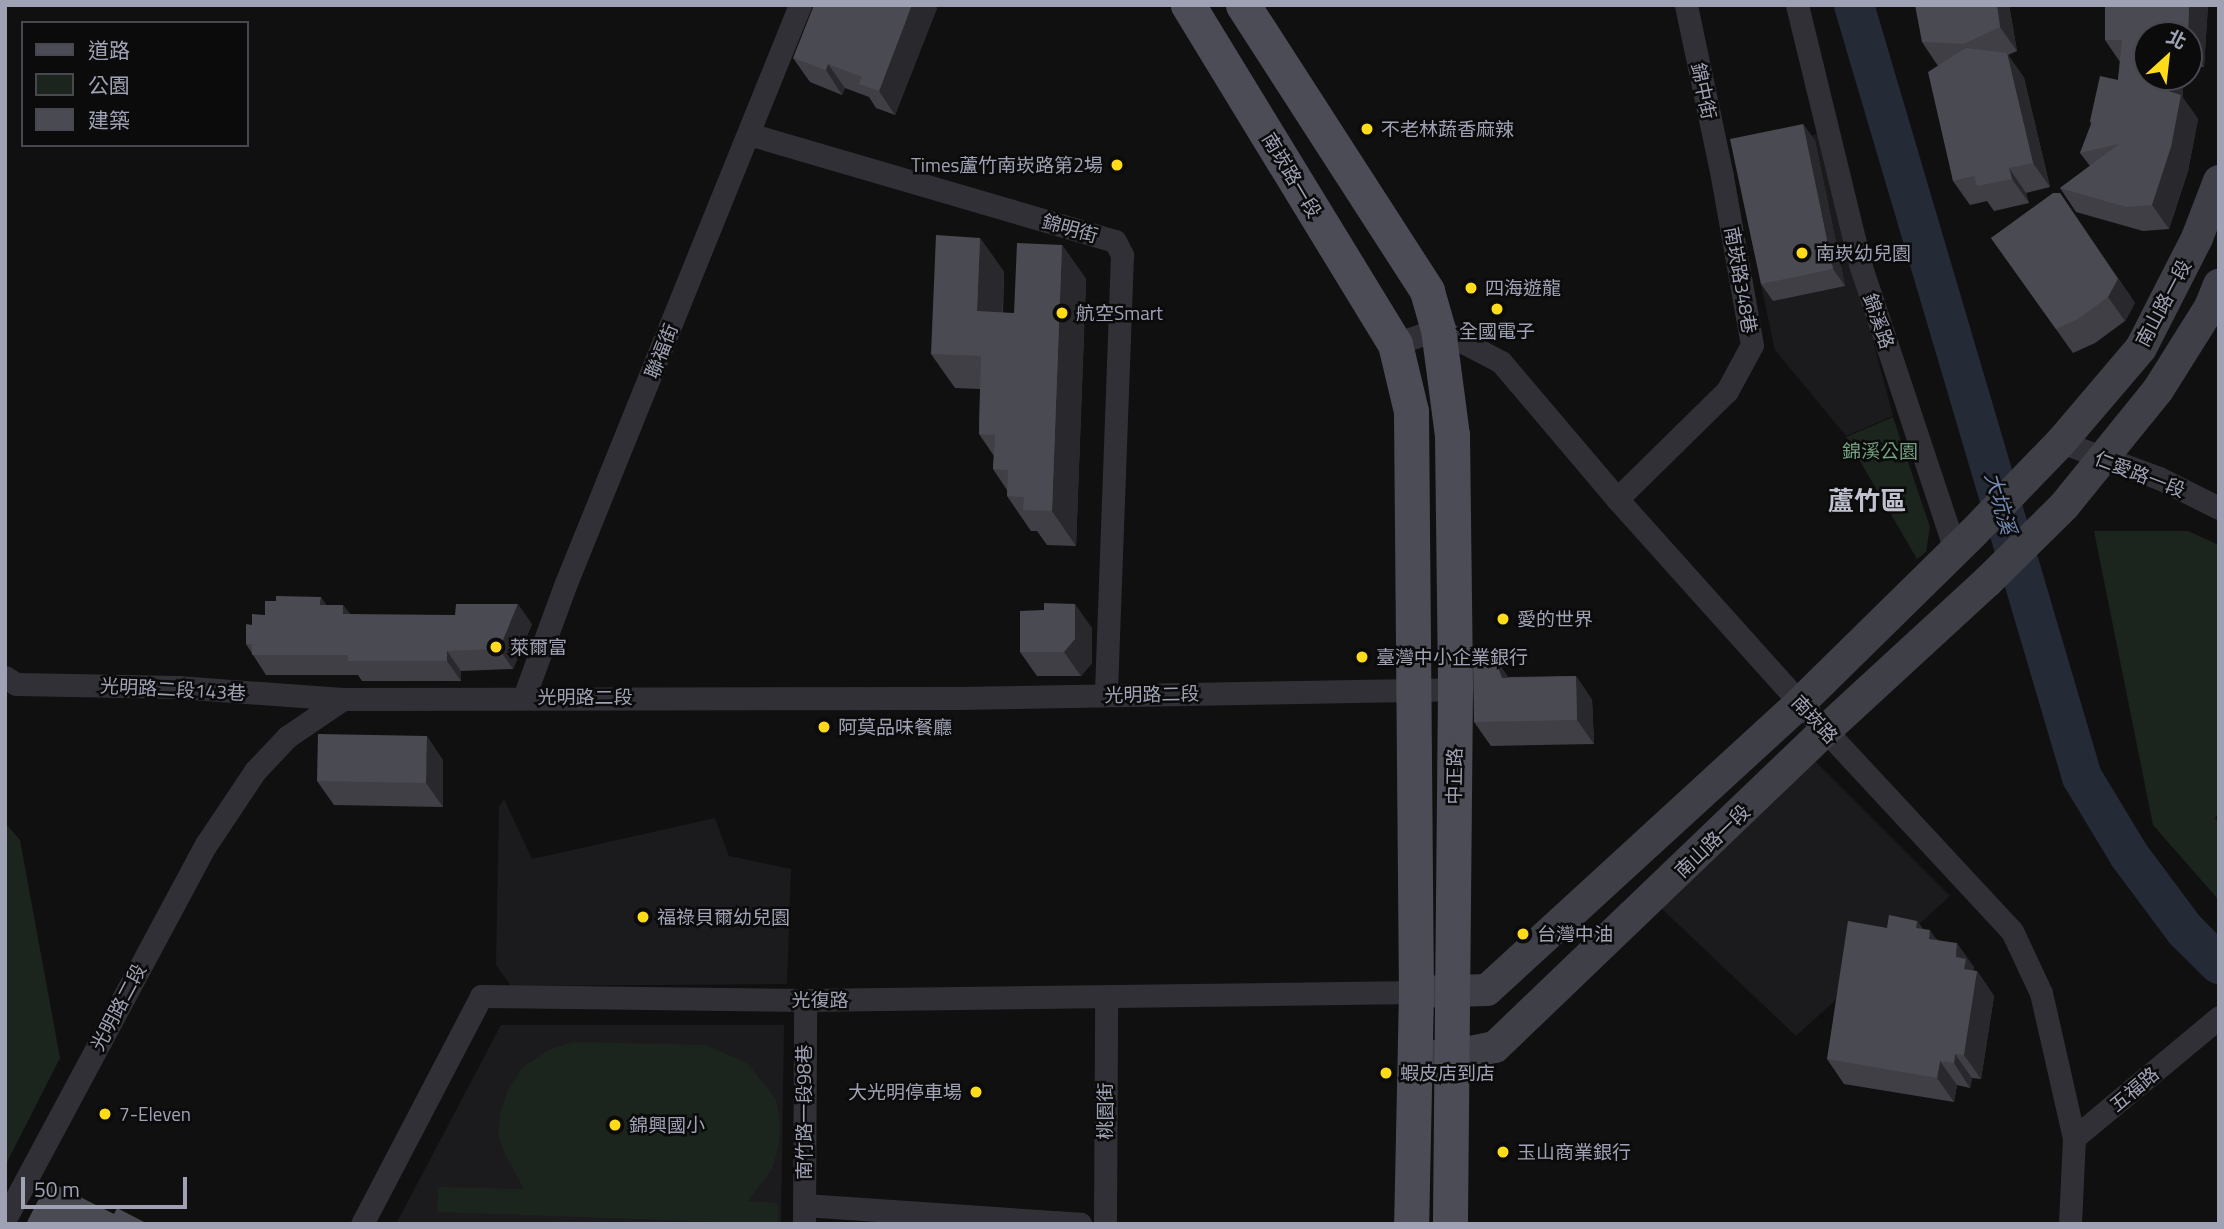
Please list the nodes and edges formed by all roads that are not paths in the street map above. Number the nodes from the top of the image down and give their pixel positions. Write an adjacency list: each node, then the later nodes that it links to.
1 (800, 5): 6 (street, 聯福街)
2 (1188, 5): 11 (main road, 南崁路一段)
3 (1243, 5): 10 (main road)
4 (1686, 5): 7 (street, 錦中街)
5 (1797, 5): 16 (street, 錦溪路)
6 (749, 134): 20 (street, 錦明街); 21 (street, 聯福街)
7 (1723, 176): 14 (street, 南崁路348巷)
8 (2219, 181): 12 (street, 南山路一段)
9 (2219, 285): 13 (street, 南山路一段)
10 (1438, 329): 11 (street); 14 (street, 南崁路); 19 (main road, 中正路)
11 (1395, 344): 18 (main road, 中正路)
12 (2060, 442): 13 (street, 仁愛路一段); 16 (street, 南山路一段)
13 (2102, 460): 15 (street, 仁愛路一段); 24 (street, 南山路一段)
14 (1617, 499): 23 (street, 南崁路)
15 (2219, 508)
16 (1965, 541): 23 (street)
17 (5, 677): 22 (street, 光明路二段143巷)
18 (1415, 688): 19 (street, 光明路二段); 20 (street, 光明路二段); 25 (main road, 中正路)
19 (1455, 689): 26 (main road, 中正路)
20 (1106, 695): 21 (street, 光明路二段)
21 (524, 697): 22 (street, 光明路二段)
22 (343, 699): 34 (street, 光明路二段)
23 (1800, 703): 24 (street, 南崁路); 26 (street)
24 (1826, 730): 31 (street, 南山路一段); 32 (street, 南崁路)
25 (1416, 992): 26 (street); 27 (street, 光復路); 30 (main road, 中正路)
26 (1451, 992): 31 (main road, 中正路)
27 (1106, 998): 28 (street, 光復路); 37 (street, 桃園街)
28 (804, 1000): 33 (street, 南竹路一段98巷); 35 (street, 光復路)
29 (2219, 1017): 32 (street, 五福路)
30 (1415, 1056): 31 (street, 南山路一段); 38 (main road, 中正路)
31 (1451, 1056): 39 (main road, 中正路)
32 (2074, 1138): 40 (street, 南崁路)
33 (804, 1214): 36 (street)
34 (5, 1219)
35 (362, 1224)
36 (1080, 1224)
37 (1105, 1224)
38 (1411, 1224)
39 (1450, 1224)
40 (2070, 1224)

